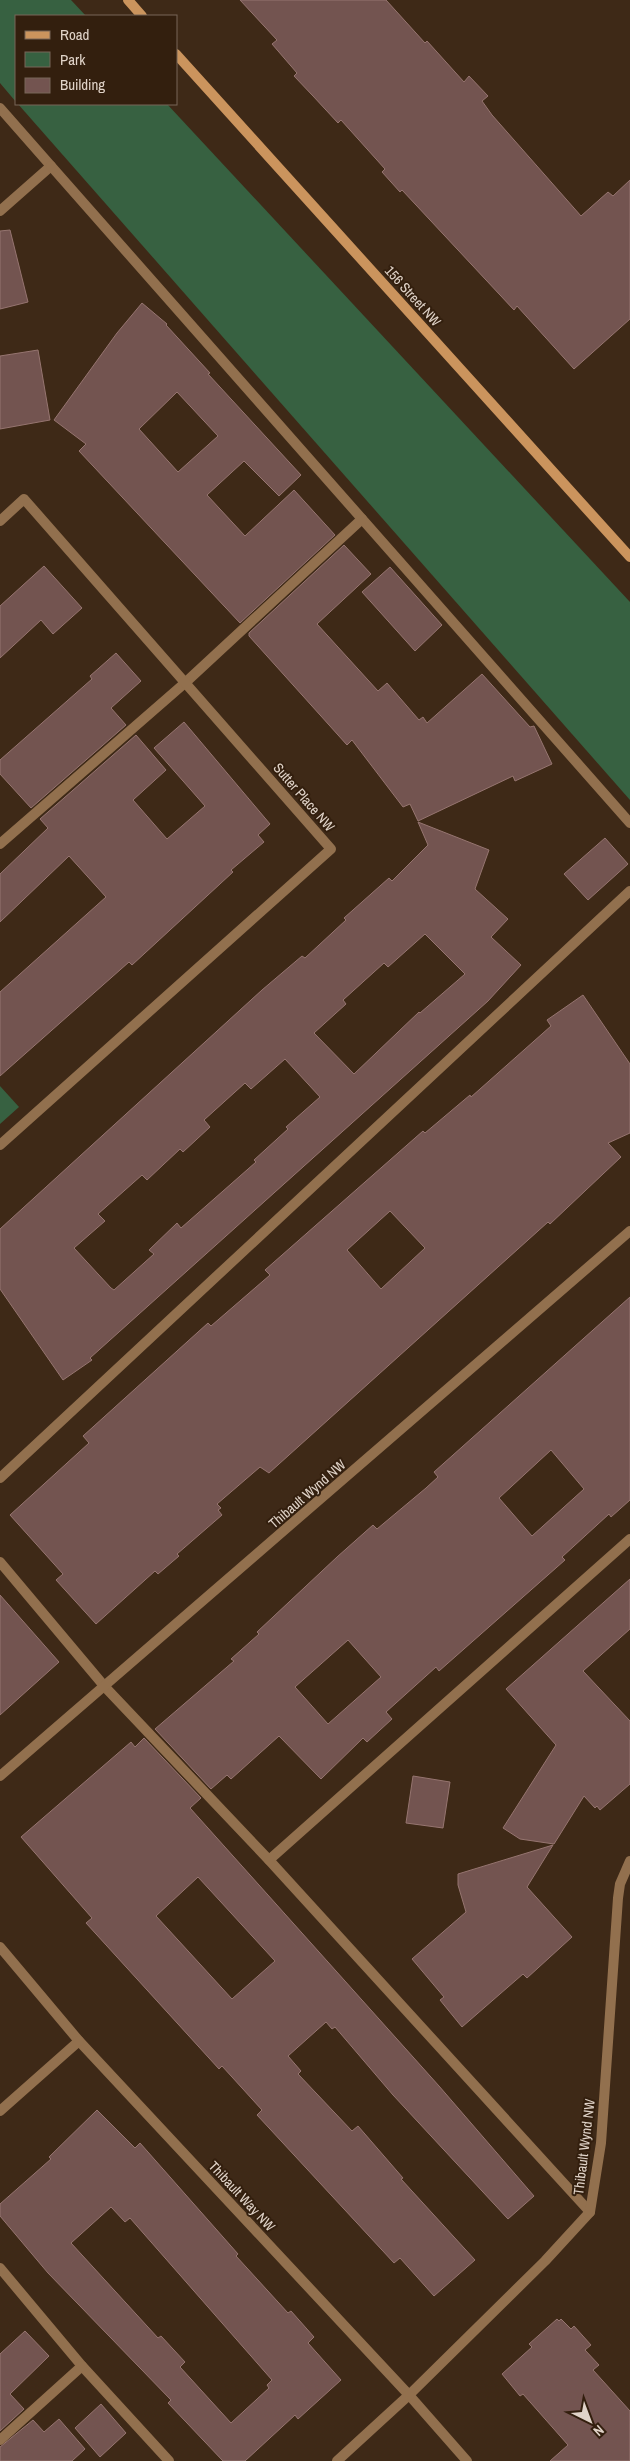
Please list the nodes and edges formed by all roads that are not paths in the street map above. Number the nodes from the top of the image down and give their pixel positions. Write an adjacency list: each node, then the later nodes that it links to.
1 (128, 0): 2 (street)
2 (141, 15)
3 (178, 56): 9 (street, 156 Street NW)
4 (0, 108): 5 (street)
5 (51, 166): 6 (street); 7 (street)
6 (0, 211)
7 (362, 519): 10 (street); 11 (street)
8 (0, 521): 10 (street, Sutter Place NW)
9 (630, 557)
10 (186, 682): 12 (street); 14 (street, Sutter Place NW)
11 (630, 823)
12 (0, 844)
13 (630, 891): 16 (street)
14 (0, 1145)
15 (630, 1230): 19 (street, Thibault Wynd NW)
16 (0, 1478)
17 (630, 1539): 21 (street)
18 (0, 1562): 19 (street)
19 (105, 1687): 20 (street, Thibault Wynd NW); 21 (street)
20 (0, 1776)
21 (269, 1860): 26 (street)
22 (630, 1861): 26 (street, Thibault Wynd NW)
23 (0, 1947): 24 (street, Thibault Way NW)
24 (79, 2042): 25 (street); 29 (street, Thibault Way NW)
25 (0, 2111)
26 (590, 2212): 29 (street, Thibault Wynd NW)
27 (0, 2268): 28 (street)
28 (82, 2366): 30 (street); 31 (street)
29 (410, 2395): 32 (street, Thibault Wynd NW); 33 (street, Thibault Way NW)
30 (0, 2440)
31 (169, 2461)
32 (337, 2461)
33 (467, 2461)

